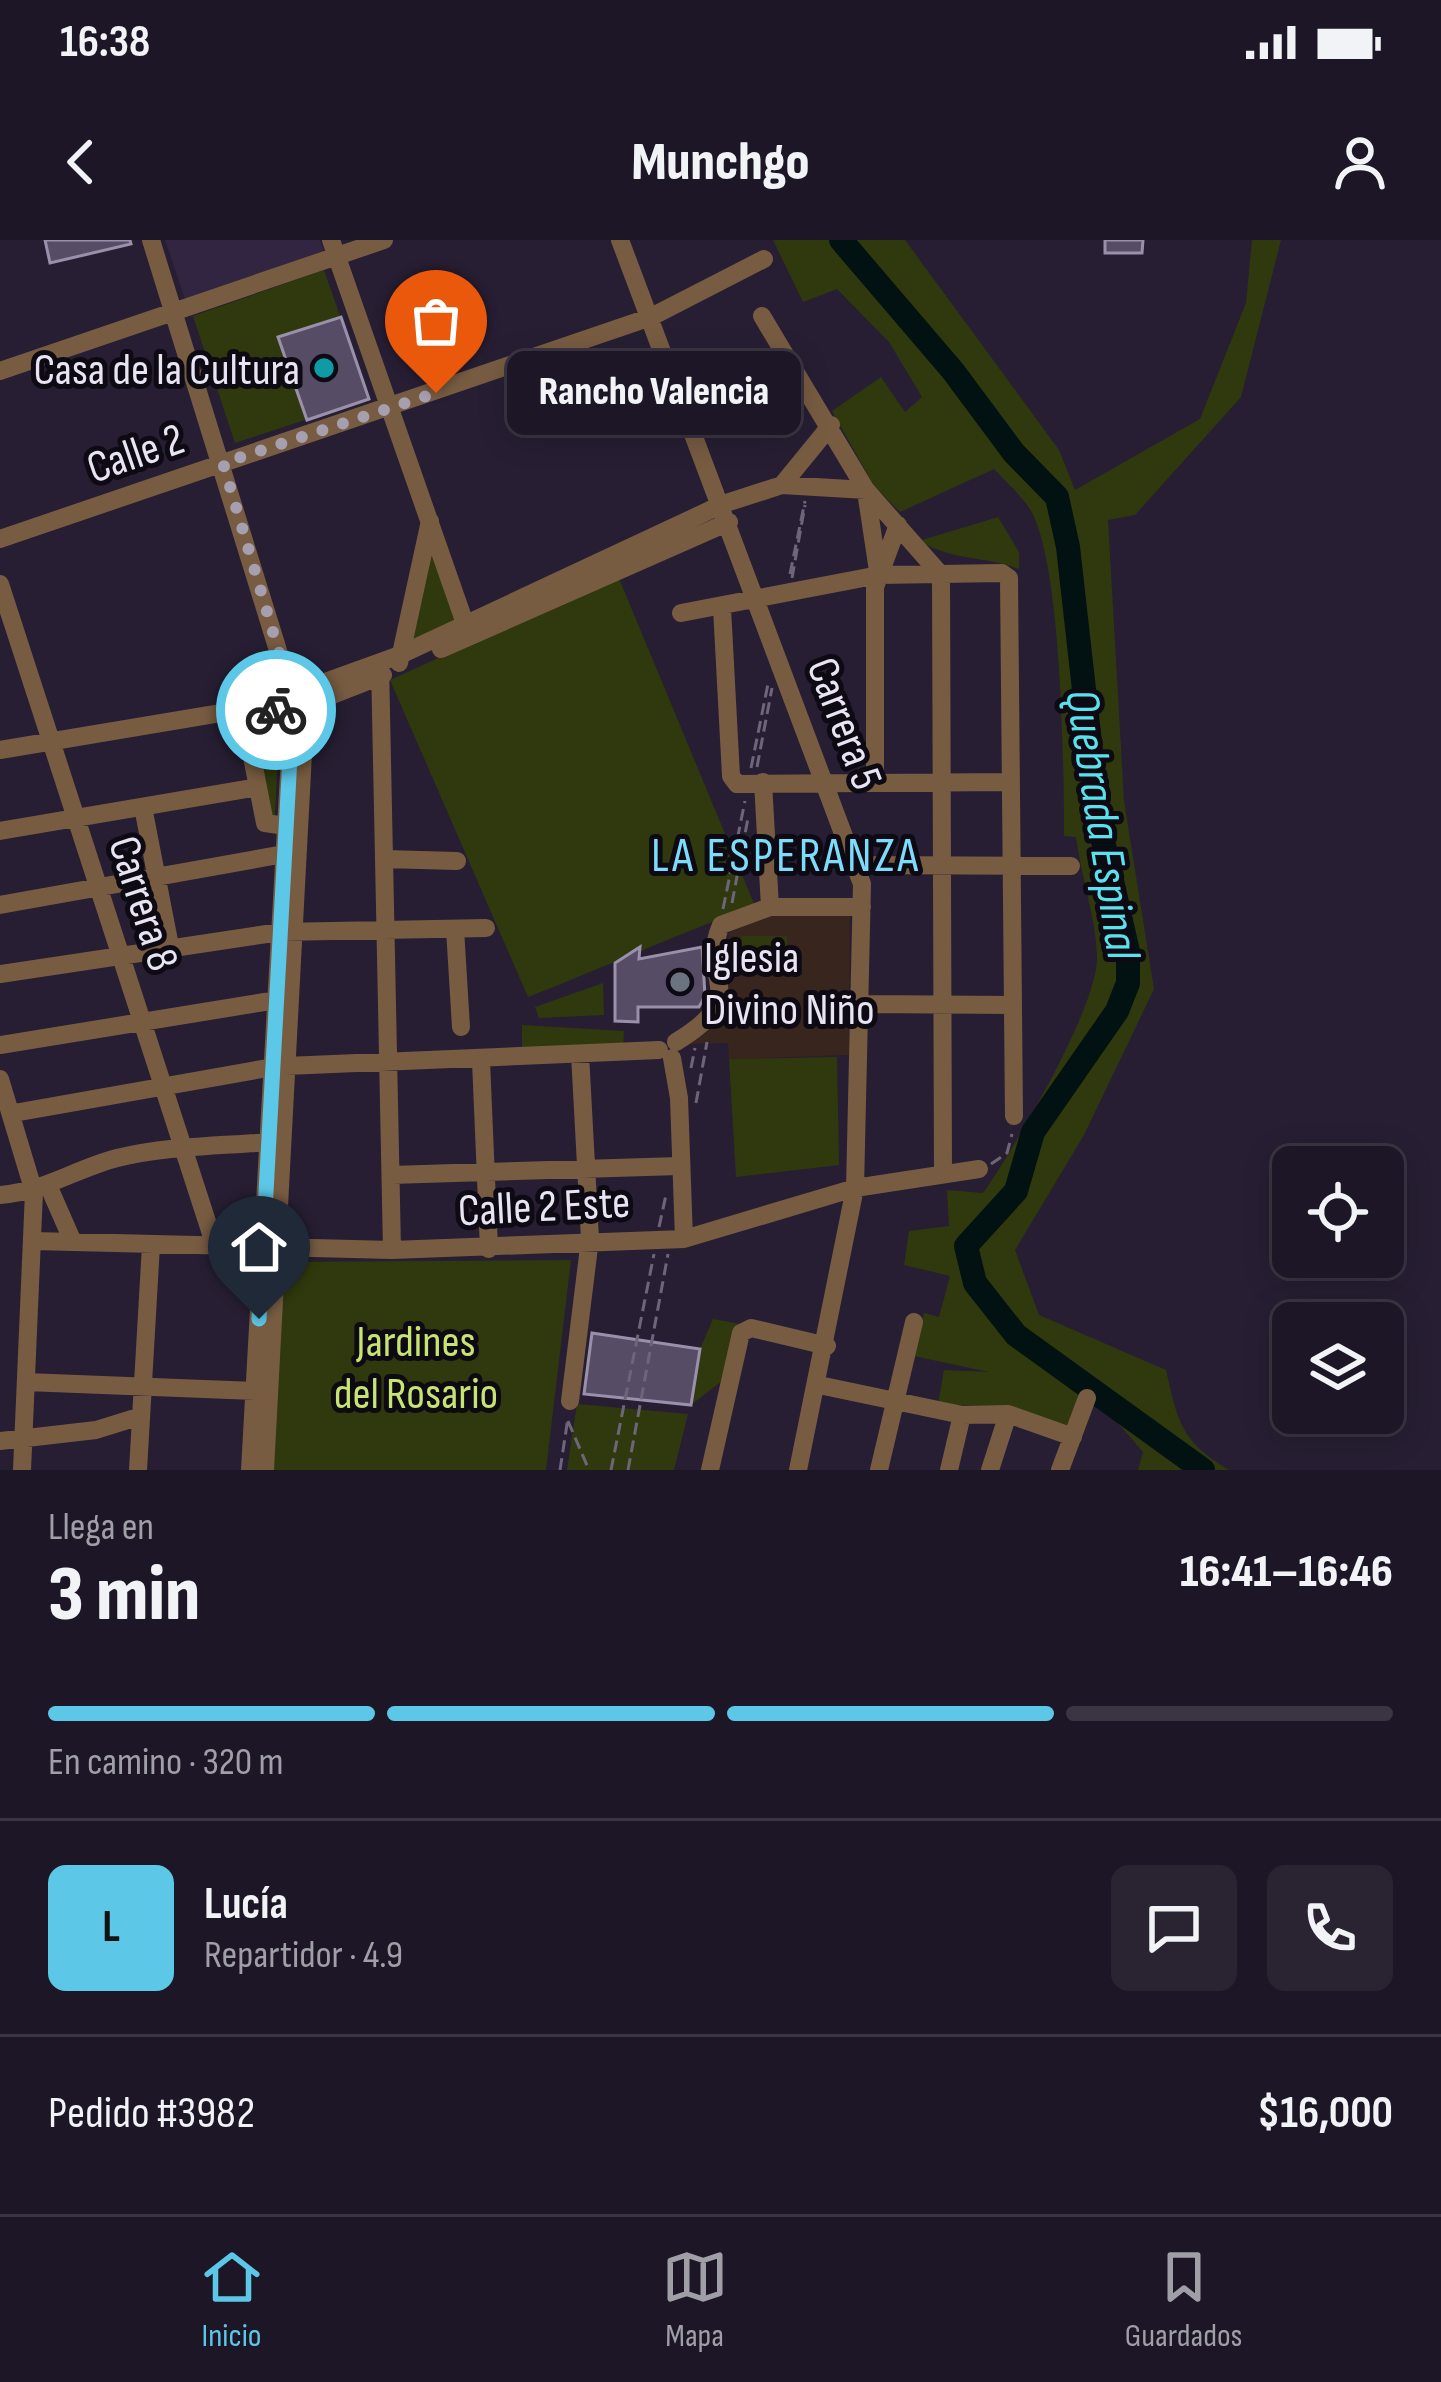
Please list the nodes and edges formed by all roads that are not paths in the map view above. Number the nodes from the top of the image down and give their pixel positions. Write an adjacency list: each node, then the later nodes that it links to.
1 (152, 240): 6 (street)
2 (384, 240): 4 (street)
3 (620, 240): 7 (street, Carrera 5)
4 (333, 248): 6 (street); 10 (street)
5 (764, 259): 7 (street, Calle 2)
6 (176, 314): 9 (street); 12 (street)
7 (650, 316): 10 (street, Calle 2); 15 (street, Carrera 5)
8 (761, 316): 11 (street)
9 (0, 371)
10 (393, 408): 12 (street, Calle 2); 16 (street)
11 (831, 425): 13 (street); 14 (street)
12 (223, 463): 18 (street, Calle 2); 27 (street)
13 (782, 485): 14 (street); 15 (street)
14 (866, 490): 17 (street); 19 (street)
15 (726, 513): 22 (street, Carrera 5); 25 (street)
16 (430, 520): 25 (street); 26 (street)
17 (898, 525): 19 (street); 20 (street)
18 (0, 539)
19 (879, 575): 20 (street); 22 (street); 31 (street)
20 (941, 575): 33 (street); 34 (street)
21 (0, 584): 29 (street, Carrera 8)
22 (757, 601): 23 (street); 35 (street, Carrera 5)
23 (722, 608): 24 (street); 32 (street)
24 (681, 614)
25 (468, 630): 26 (street)
26 (390, 666): 27 (street); 42 (street)
27 (300, 704): 28 (street); 39 (street); 56 (street)
28 (244, 711): 29 (street); 36 (street)
29 (52, 741): 30 (street); 38 (street, Carrera 8)
30 (0, 750)
31 (875, 781): 33 (street); 35 (street)
32 (763, 782): 35 (street); 52 (street)
33 (942, 782): 34 (street); 45 (street)
34 (1012, 782): 46 (street)
35 (827, 783): 44 (street, Carrera 5)
36 (258, 787): 37 (street); 39 (street)
37 (143, 807): 38 (street); 48 (street)
38 (76, 818): 40 (street); 49 (street, Carrera 8)
39 (286, 826): 41 (street)
40 (0, 831)
41 (284, 854): 48 (street); 56 (street)
42 (384, 859): 43 (street); 55 (street)
43 (457, 861)
44 (858, 865): 45 (street); 51 (street, Carrera 5)
45 (942, 866): 46 (street); 62 (street)
46 (1012, 866): 47 (street); 63 (street)
47 (1071, 866)
48 (157, 877): 49 (street); 57 (street)
49 (99, 887): 50 (street); 58 (street, Carrera 8)
50 (0, 905)
51 (862, 907): 52 (street); 61 (street, Carrera 5)
52 (770, 908): 67 (street)
53 (486, 928): 54 (street)
54 (455, 929): 55 (street); 65 (street)
55 (386, 931): 56 (street); 70 (street)
56 (287, 932): 57 (street); 60 (street); 71 (street)
57 (170, 946): 58 (street)
58 (121, 954): 59 (street); 64 (street, Carrera 8)
59 (0, 974)
60 (277, 1000): 64 (street); 71 (street)
61 (862, 1004): 62 (street); 84 (street, Carrera 5)
62 (942, 1005): 63 (street); 82 (street)
63 (1013, 1006): 75 (street)
64 (142, 1018): 66 (street); 73 (street, Carrera 8)
65 (461, 1027)
66 (0, 1045)
67 (669, 1050): 68 (street); 78 (street)
68 (580, 1054): 69 (street); 79 (street)
69 (481, 1061): 70 (street); 81 (street)
70 (388, 1063): 71 (street); 83 (street)
71 (280, 1067): 73 (street); 76 (street); 93 (street)
72 (0, 1079): 74 (street)
73 (164, 1085): 74 (street); 77 (street, Carrera 8)
74 (14, 1113): 85 (street)
75 (1014, 1116)
76 (269, 1142): 77 (street); 93 (street)
77 (187, 1148): 85 (street); 92 (street, Carrera 8)
78 (680, 1166): 79 (street); 88 (street)
79 (583, 1169): 81 (street); 87 (street)
80 (979, 1169): 82 (street, Calle 2 Este)
81 (486, 1173): 83 (street); 94 (street)
82 (943, 1174): 84 (street, Calle 2 Este)
83 (391, 1175): 95 (street)
84 (855, 1188): 88 (street, Calle 2 Este); 97 (street, Carrera 5)
85 (42, 1189): 86 (street); 89 (street); 90 (street)
86 (0, 1196)
87 (590, 1239): 88 (street, Calle 2 Este); 94 (street, Calle 2 Este); 104 (street)
88 (684, 1239)
89 (33, 1241): 90 (street, Calle 2 Este); 98 (street)
90 (73, 1242): 91 (street, Calle 2 Este)
91 (151, 1245): 92 (street, Calle 2 Este); 100 (street)
92 (215, 1246): 93 (street, Calle 2 Este)
93 (270, 1247): 95 (street, Calle 2 Este); 101 (street); 114 (street)
94 (489, 1249): 95 (street, Calle 2 Este)
95 (392, 1250)
96 (914, 1322): 103 (street)
97 (827, 1346): 99 (street, Carrera 5); 115 (street)
98 (26, 1382): 100 (street); 108 (street)
99 (820, 1385): 103 (street); 116 (street, Carrera 5)
100 (142, 1386): 101 (street); 107 (street)
101 (255, 1391): 113 (street)
102 (1087, 1398): 109 (street)
103 (894, 1402): 106 (street); 117 (street)
104 (569, 1410)
105 (1008, 1414): 106 (street); 109 (street); 119 (street)
106 (962, 1415): 118 (street)
107 (141, 1416): 108 (street); 112 (street)
108 (24, 1435): 110 (street); 111 (street)
109 (1073, 1437): 120 (street)
110 (0, 1442)
111 (22, 1470)
112 (138, 1470)
113 (250, 1470)
114 (265, 1470)
115 (710, 1470)
116 (799, 1470)
117 (879, 1470)
118 (950, 1470)
119 (989, 1470)
120 (1060, 1470)

